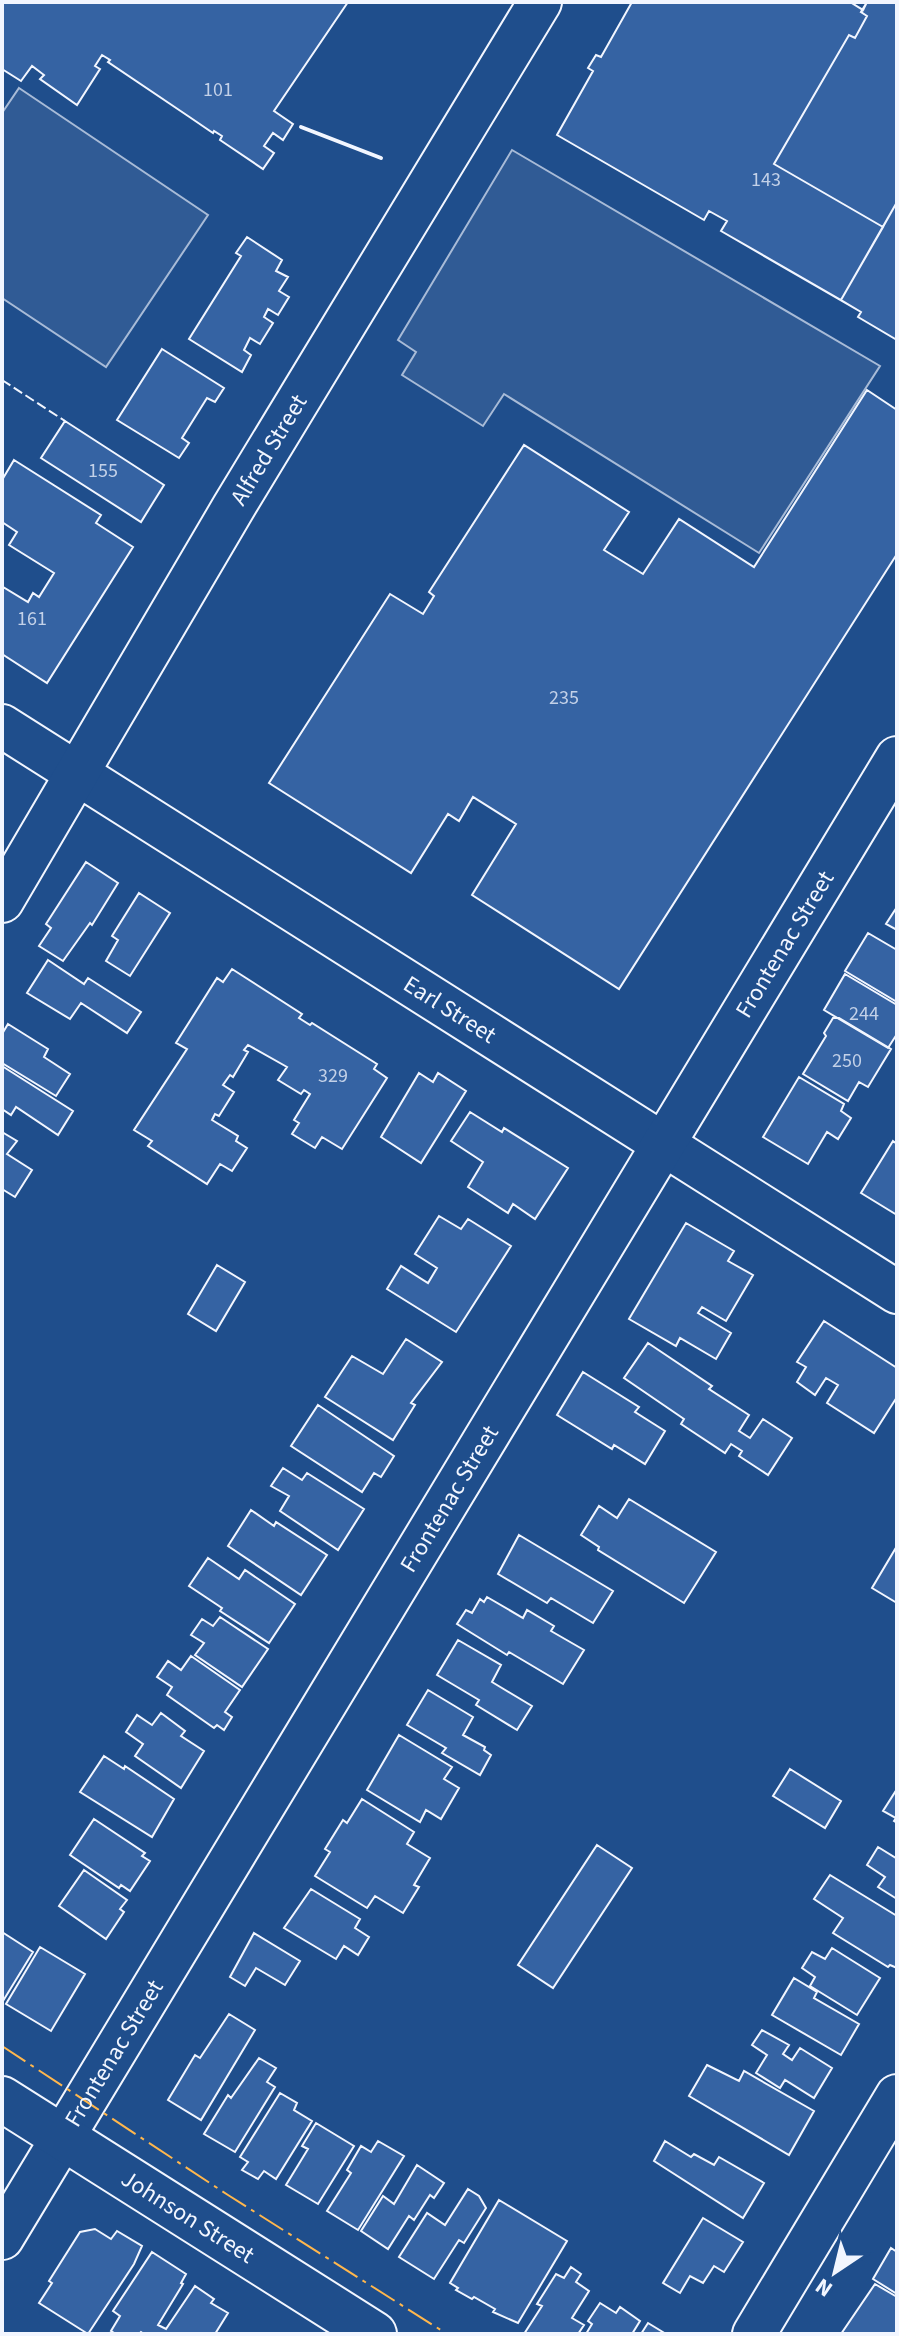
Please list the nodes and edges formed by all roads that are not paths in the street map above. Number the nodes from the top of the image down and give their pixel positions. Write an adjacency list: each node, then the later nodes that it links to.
1 (540, 2): 4 (street, Alfred Street)
2 (2, 726): 4 (street, Earl Street)
3 (897, 758): 6 (street, Frontenac Street)
4 (78, 775): 5 (street, Alfred Street); 6 (street, Earl Street)
5 (2, 901)
6 (663, 1145): 7 (street, Earl Street); 10 (street, Frontenac Street)
7 (897, 1292)
8 (897, 2096): 13 (street)
9 (2, 2099): 10 (main road, Johnson Street)
10 (62, 2137): 11 (street, Frontenac Street); 12 (main road, Johnson Street)
11 (2, 2238)
12 (374, 2334)
13 (754, 2334)

